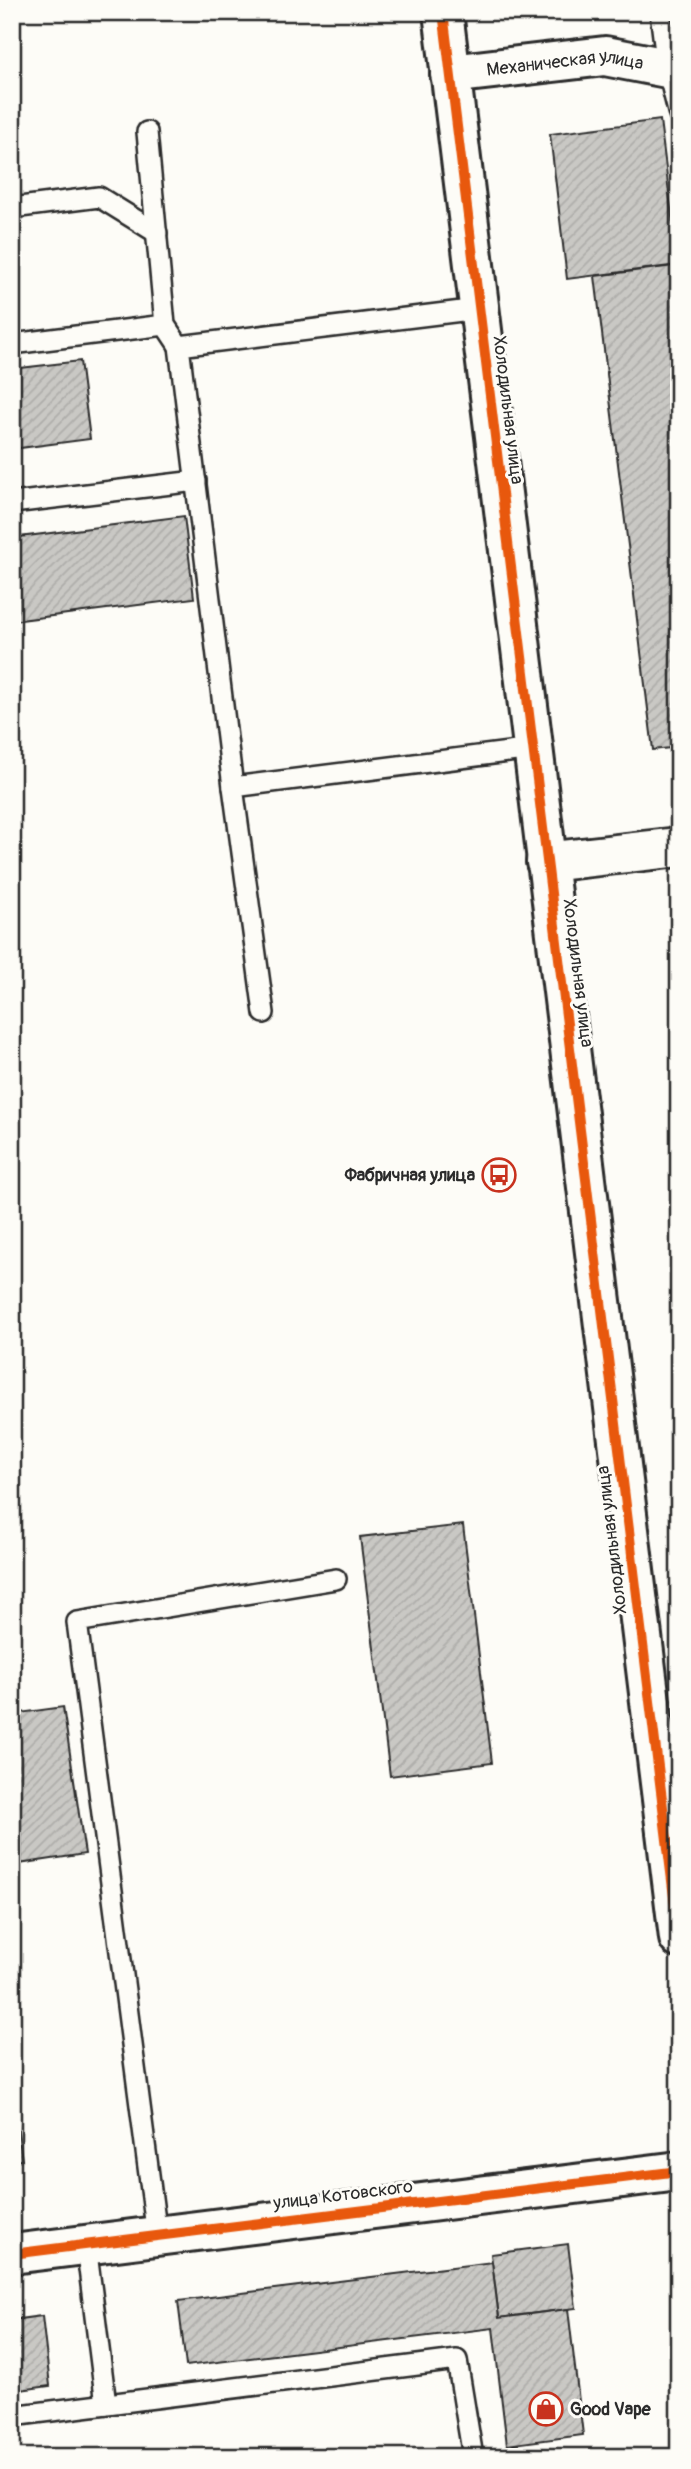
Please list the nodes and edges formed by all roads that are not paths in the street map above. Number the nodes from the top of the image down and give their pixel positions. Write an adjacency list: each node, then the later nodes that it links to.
1 (443, 12): 4 (street, Холодильная улица)
2 (660, 12): 3 (lane)
3 (673, 68): 4 (street, Механическая улица); 5 (lane)
4 (450, 74): 9 (street, Холодильная улица)
5 (679, 115)
6 (147, 132): 8 (lane)
7 (12, 208): 8 (lane)
8 (157, 233): 10 (lane)
9 (478, 309): 12 (lane); 15 (street, Холодильная улица)
10 (165, 325): 11 (lane); 12 (lane)
11 (12, 344)
12 (179, 346): 13 (lane)
13 (196, 481): 14 (lane); 16 (lane)
14 (12, 503)
15 (532, 749): 16 (lane); 18 (street, Холодильная улица)
16 (233, 787): 19 (lane)
17 (679, 847): 18 (street)
18 (546, 862): 21 (street, Холодильная улица)
19 (264, 1013)
20 (336, 1578): 24 (lane)
21 (672, 1821): 22 (street, Холодильная улица)
22 (679, 1938)
23 (679, 2171): 24 (street, улица Котовского)
24 (157, 2236): 25 (street, улица Котовского)
25 (86, 2245): 26 (street, улица Котовского); 27 (lane)
26 (12, 2254)
27 (106, 2404): 28 (lane); 29 (lane)
28 (12, 2416)
29 (473, 2457)

